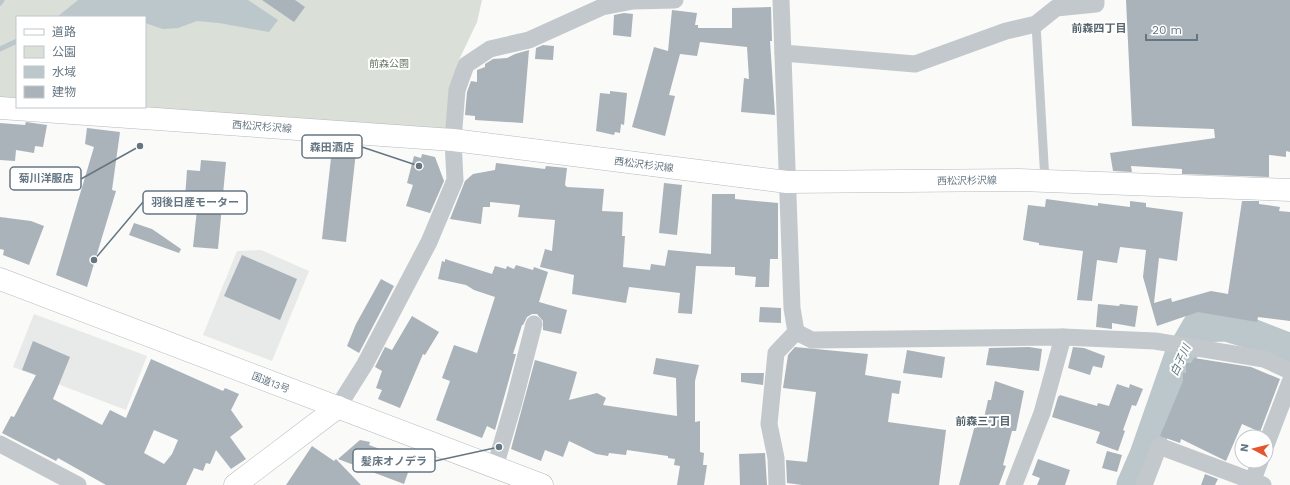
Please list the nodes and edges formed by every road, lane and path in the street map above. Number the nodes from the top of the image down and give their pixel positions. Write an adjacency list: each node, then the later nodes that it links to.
1 (633, 0): 2 (street); 8 (street)
2 (675, 0)
3 (781, 0): 6 (street)
4 (1096, 0): 5 (street)
5 (1036, 24): 6 (street); 9 (lane)
6 (783, 52): 10 (street)
7 (0, 108): 8 (main road, 西松沢杉沢線)
8 (453, 140): 10 (main road, 西松沢杉沢線); 18 (street)
9 (1045, 181): 10 (main road, 西松沢杉沢線); 11 (main road, 西松沢杉沢線)
10 (787, 182): 14 (street)
11 (1290, 190)
12 (0, 279): 18 (main road, 国道13号)
13 (534, 324): 21 (street)
14 (796, 332): 15 (street); 27 (street)
15 (1063, 337): 16 (street); 28 (street)
16 (1290, 371)
17 (1290, 382): 19 (street)
18 (338, 407): 21 (main road, 国道13号); 25 (main road)
19 (1272, 429)
20 (0, 444): 24 (street)
21 (495, 467): 26 (main road, 国道13号)
22 (1259, 469): 23 (street)
23 (1256, 484): 29 (street)
24 (78, 485)
25 (235, 485)
26 (542, 485)
27 (777, 485)
28 (1014, 485)
29 (1144, 485)

